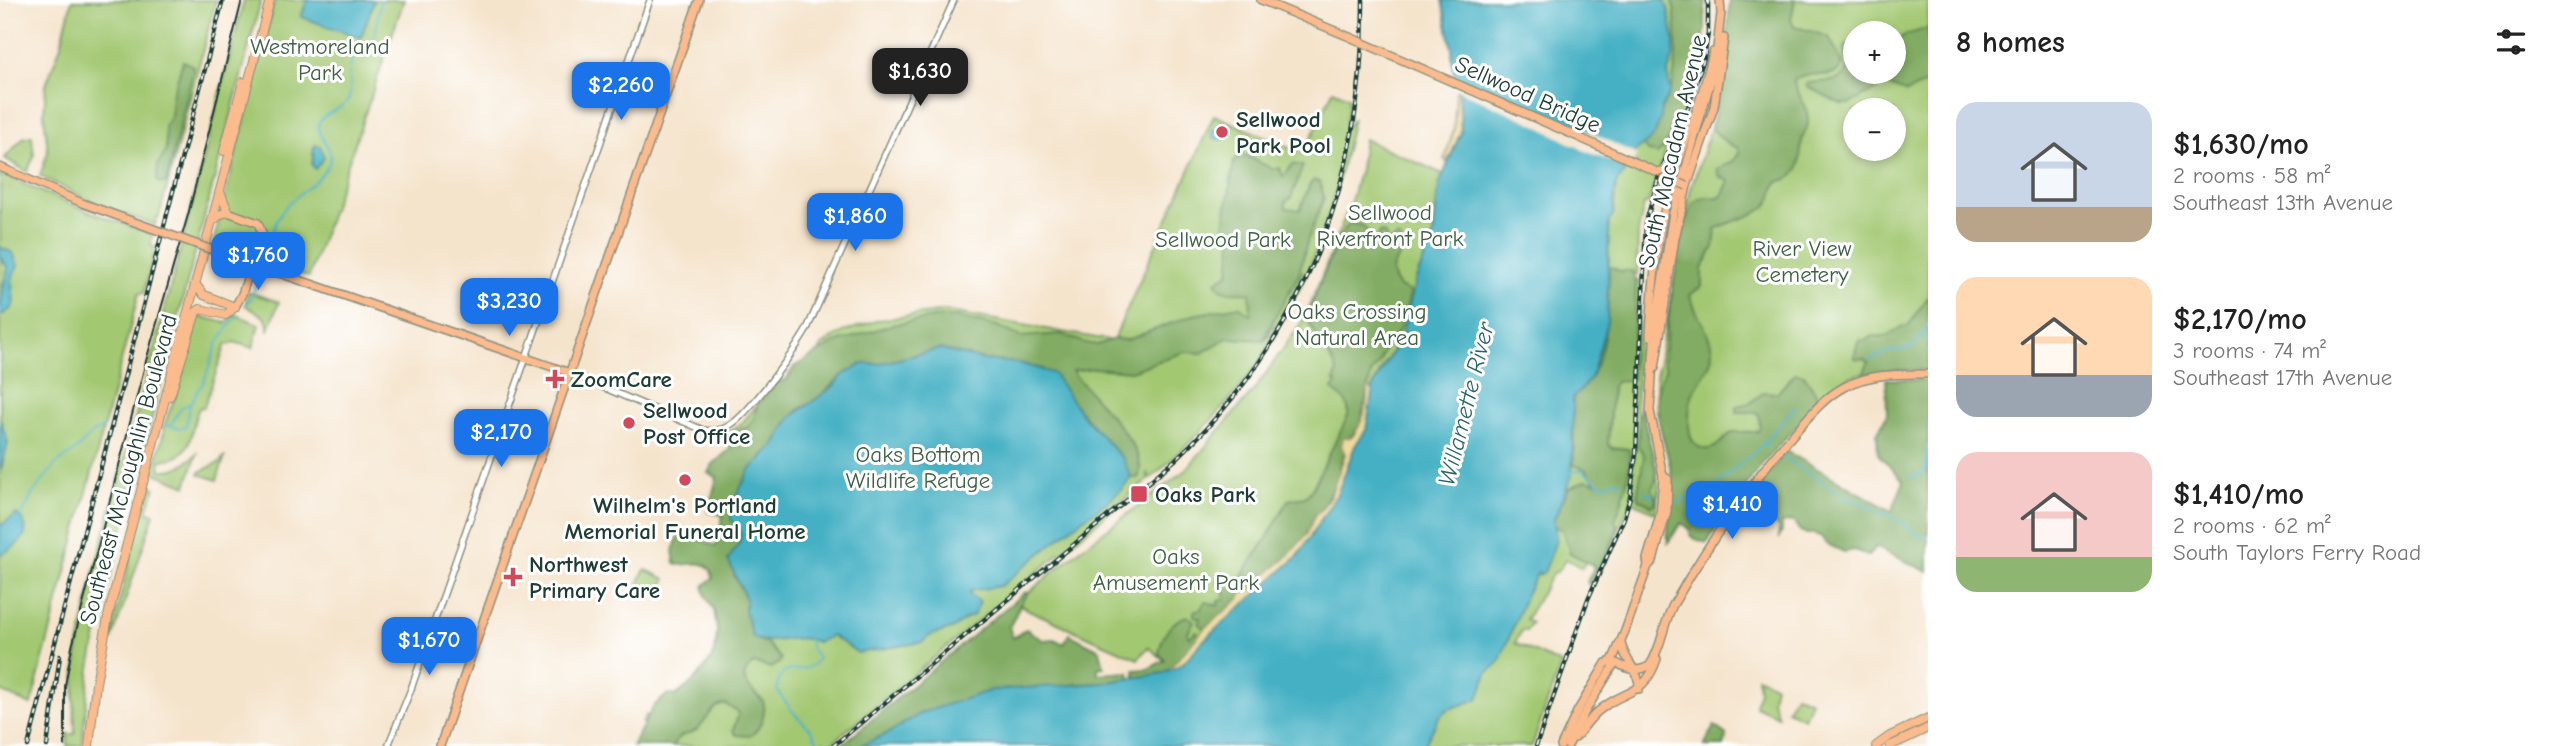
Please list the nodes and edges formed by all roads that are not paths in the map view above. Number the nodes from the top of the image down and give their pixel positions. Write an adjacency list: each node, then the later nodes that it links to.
1 (264, 0): 27 (highway, Southeast McLoughlin Boulevard)
2 (270, 0): 14 (highway, Southeast McLoughlin Boulevard)
3 (650, 0): 21 (street)
4 (699, 0): 23 (main road)
5 (954, 0): 23 (street)
6 (1261, 0): 11 (main road, Sellwood Bridge, bridge)
7 (1720, 0): 8 (main road, South Macadam Avenue)
8 (1721, 13): 9 (main road); 13 (main road); 22 (main road, South Macadam Avenue)
9 (1678, 162): 11 (main road, bridge); 12 (main road)
10 (0, 167): 18 (main road, bridge)
11 (1658, 173): 12 (main road, Sellwood Bridge); 15 (main road)
12 (1674, 180): 13 (main road, Sellwood Bridge, bridge); 15 (main road)
13 (1687, 186): 25 (main road)
14 (220, 191): 16 (highway); 17 (highway, Southeast McLoughlin Boulevard)
15 (1669, 192): 22 (main road)
16 (228, 212): 17 (highway); 18 (main road)
17 (212, 223): 19 (highway, Southeast McLoughlin Boulevard)
18 (259, 267): 20 (main road); 21 (main road)
19 (195, 284): 20 (highway); 26 (highway, Southeast McLoughlin Boulevard)
20 (235, 307): 26 (highway)
21 (526, 358): 23 (main road); 37 (street)
22 (1652, 360): 25 (main road, South Macadam Avenue)
23 (570, 373): 38 (main road)
24 (1928, 374): 29 (main road)
25 (1650, 383): 28 (main road, South Macadam Avenue)
26 (165, 400): 27 (highway, Southeast McLoughlin Boulevard)
27 (156, 424): 36 (highway, Southeast McLoughlin Boulevard)
28 (1621, 642): 30 (main road, South Macadam Avenue); 31 (main road)
29 (1656, 651): 31 (main road); 32 (main road)
30 (1612, 661): 31 (main road); 35 (main road, South Macadam Avenue)
31 (1634, 671): 32 (main road)
32 (1639, 689): 35 (main road)
33 (1928, 718): 39 (highway)
34 (1928, 727): 40 (highway)
35 (1566, 745)
36 (87, 746)
37 (388, 746)
38 (440, 746)
39 (1876, 746)
40 (1890, 746)

